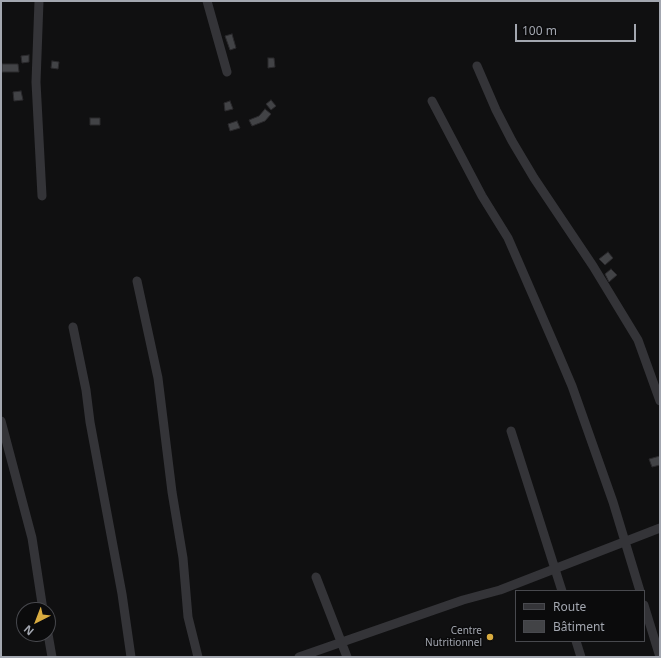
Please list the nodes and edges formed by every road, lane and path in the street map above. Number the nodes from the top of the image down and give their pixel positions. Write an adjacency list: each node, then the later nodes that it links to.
1 (39, 1): 6 (street)
2 (207, 1): 4 (street)
3 (477, 66): 9 (street)
4 (227, 72)
5 (432, 101): 13 (street)
6 (42, 196)
7 (137, 281): 25 (street)
8 (72, 326): 24 (street)
9 (660, 400)
10 (1, 421): 18 (street)
11 (511, 431): 14 (street)
12 (660, 528): 13 (street)
13 (625, 542): 14 (street); 17 (street)
14 (555, 568): 16 (street); 22 (street)
15 (316, 577): 22 (street)
16 (562, 590)
17 (640, 590)
18 (42, 602)
19 (645, 607): 29 (street)
20 (49, 642): 23 (street)
21 (576, 642): 28 (street)
22 (342, 643): 26 (street); 27 (street)
23 (52, 657)
24 (131, 657)
25 (198, 657)
26 (299, 657)
27 (347, 657)
28 (581, 657)
29 (660, 657)

